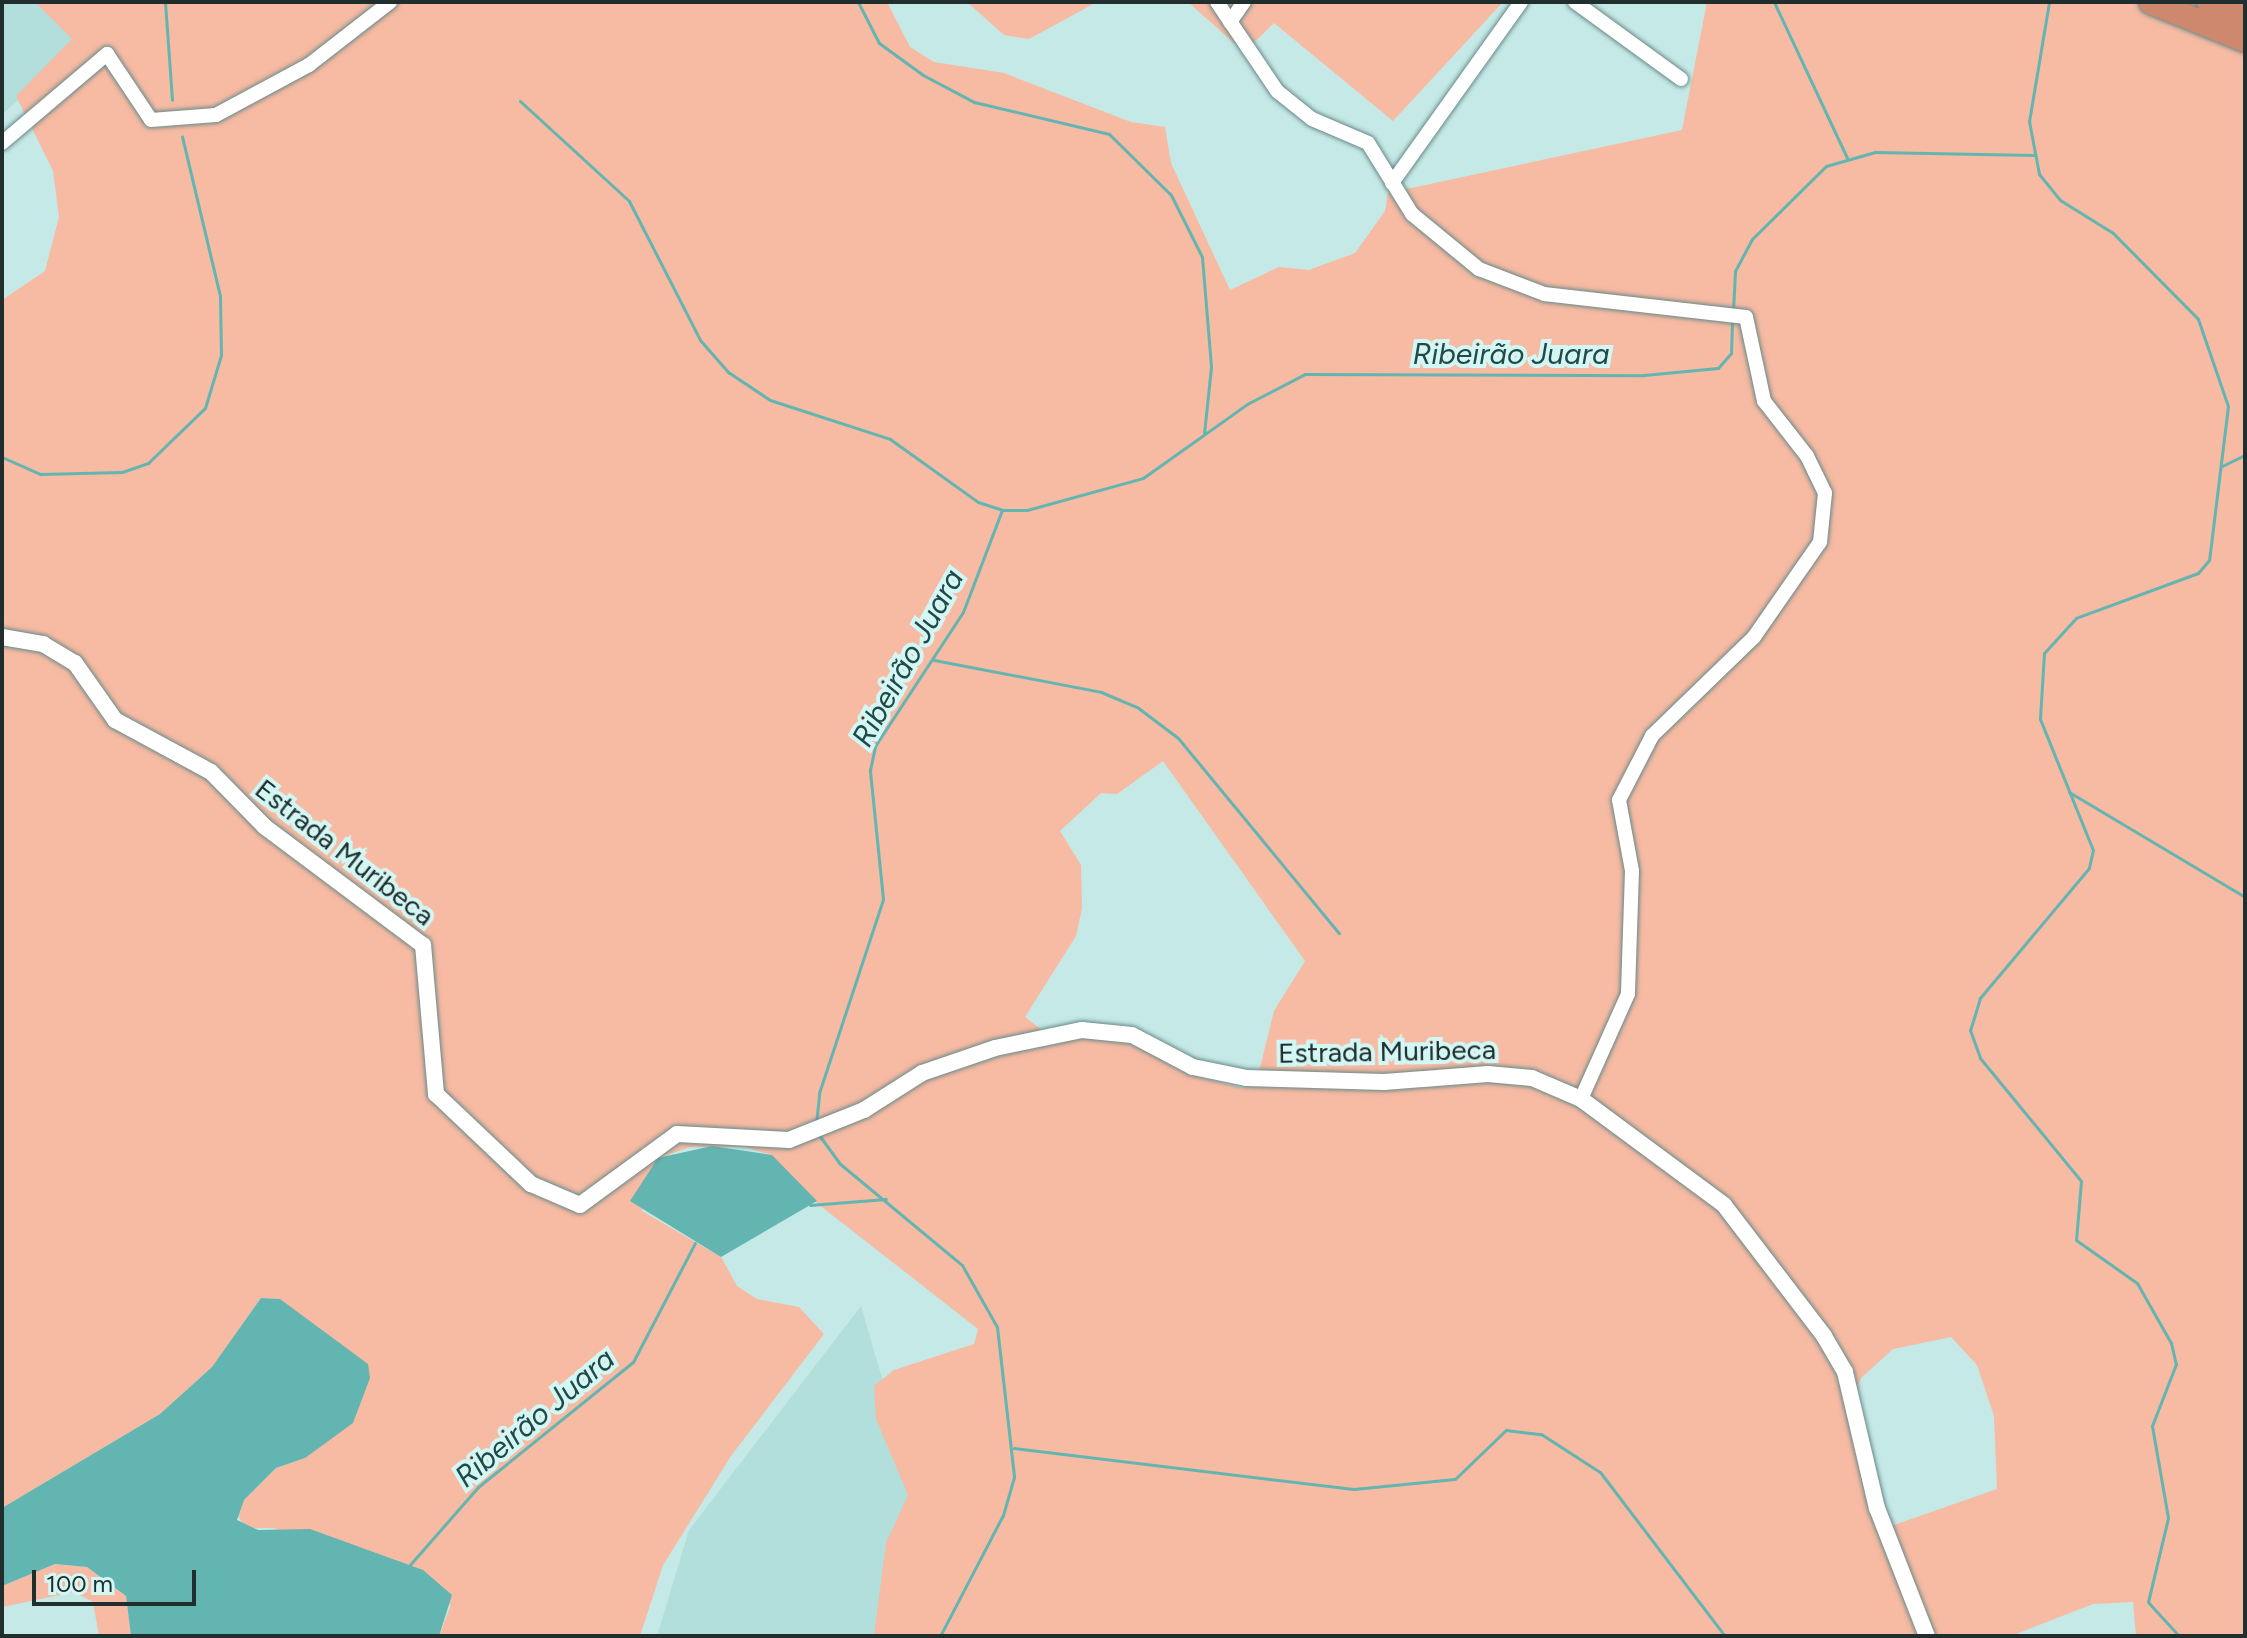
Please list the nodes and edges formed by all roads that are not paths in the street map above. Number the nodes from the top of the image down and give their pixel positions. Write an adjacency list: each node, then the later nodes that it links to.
1 (390, 2): 12 (street)
2 (1217, 2): 9 (street)
3 (1244, 2): 9 (street)
4 (1521, 2): 13 (street)
5 (1575, 2): 11 (street)
6 (2151, 2): 10 (highway)
7 (2209, 2): 8 (highway)
8 (2245, 16)
9 (1230, 22): 13 (street)
10 (2245, 40)
11 (1681, 79)
12 (2, 143)
13 (1392, 183): 15 (street)
14 (2, 637): 15 (street, Estrada Muribeca)
15 (1581, 1099): 16 (street, Estrada Muribeca)
16 (1927, 1636)

